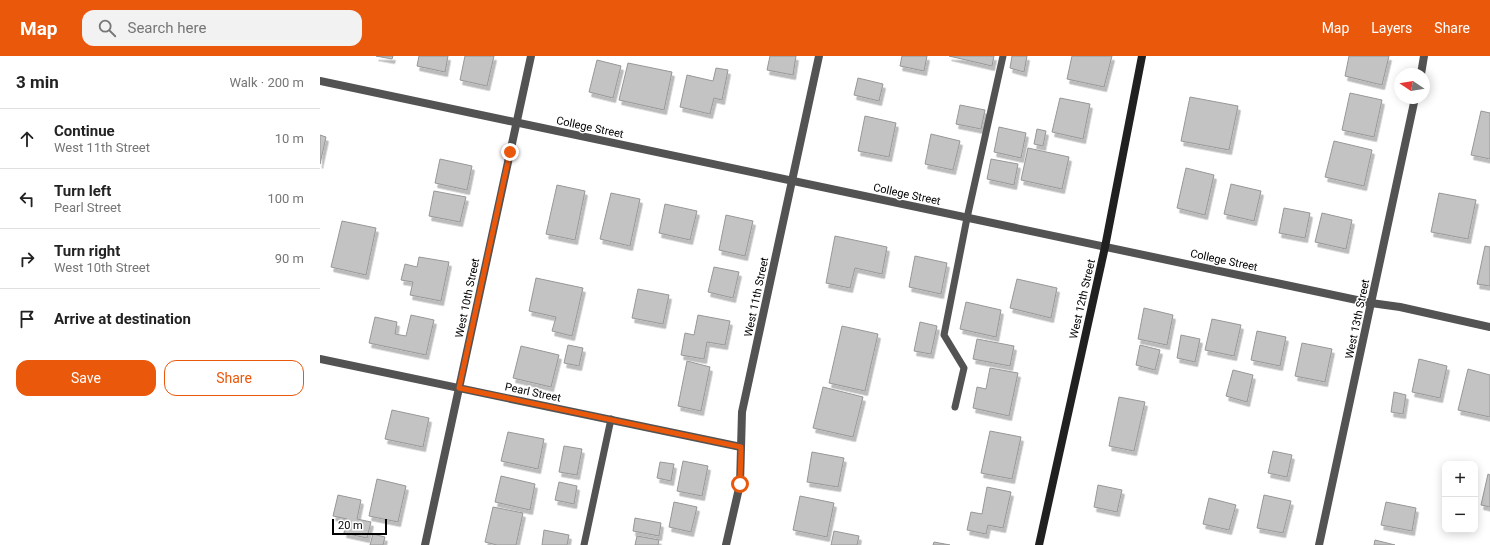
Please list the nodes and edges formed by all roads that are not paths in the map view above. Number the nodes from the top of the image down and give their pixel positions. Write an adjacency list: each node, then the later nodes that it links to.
1 (531, 56): 9 (street, West 10th Street)
2 (819, 56): 10 (street, West 11th Street)
3 (1003, 56): 11 (lane)
4 (1142, 56): 12 (main road, West 12th Street)
5 (1424, 56): 6 (street)
6 (1421, 68)
7 (320, 81): 9 (street, College Street)
8 (1414, 104): 13 (street, West 13th Street)
9 (517, 122): 10 (street, College Street); 16 (street, West 10th Street)
10 (793, 181): 11 (street, College Street); 19 (street, West 11th Street)
11 (967, 218): 12 (street, College Street); 17 (lane)
12 (1105, 247): 13 (street, College Street); 23 (main road, West 12th Street)
13 (1371, 303): 14 (street, College Street); 24 (street, West 13th Street)
14 (1490, 327)
15 (320, 359): 16 (street, Pearl Street)
16 (459, 388): 18 (street, Pearl Street); 20 (street, West 10th Street)
17 (956, 407)
18 (611, 419): 19 (street, Pearl Street); 21 (lane)
19 (741, 447): 22 (street, West 11th Street)
20 (425, 545)
21 (584, 545)
22 (726, 545)
23 (1039, 545)
24 (1319, 545)

